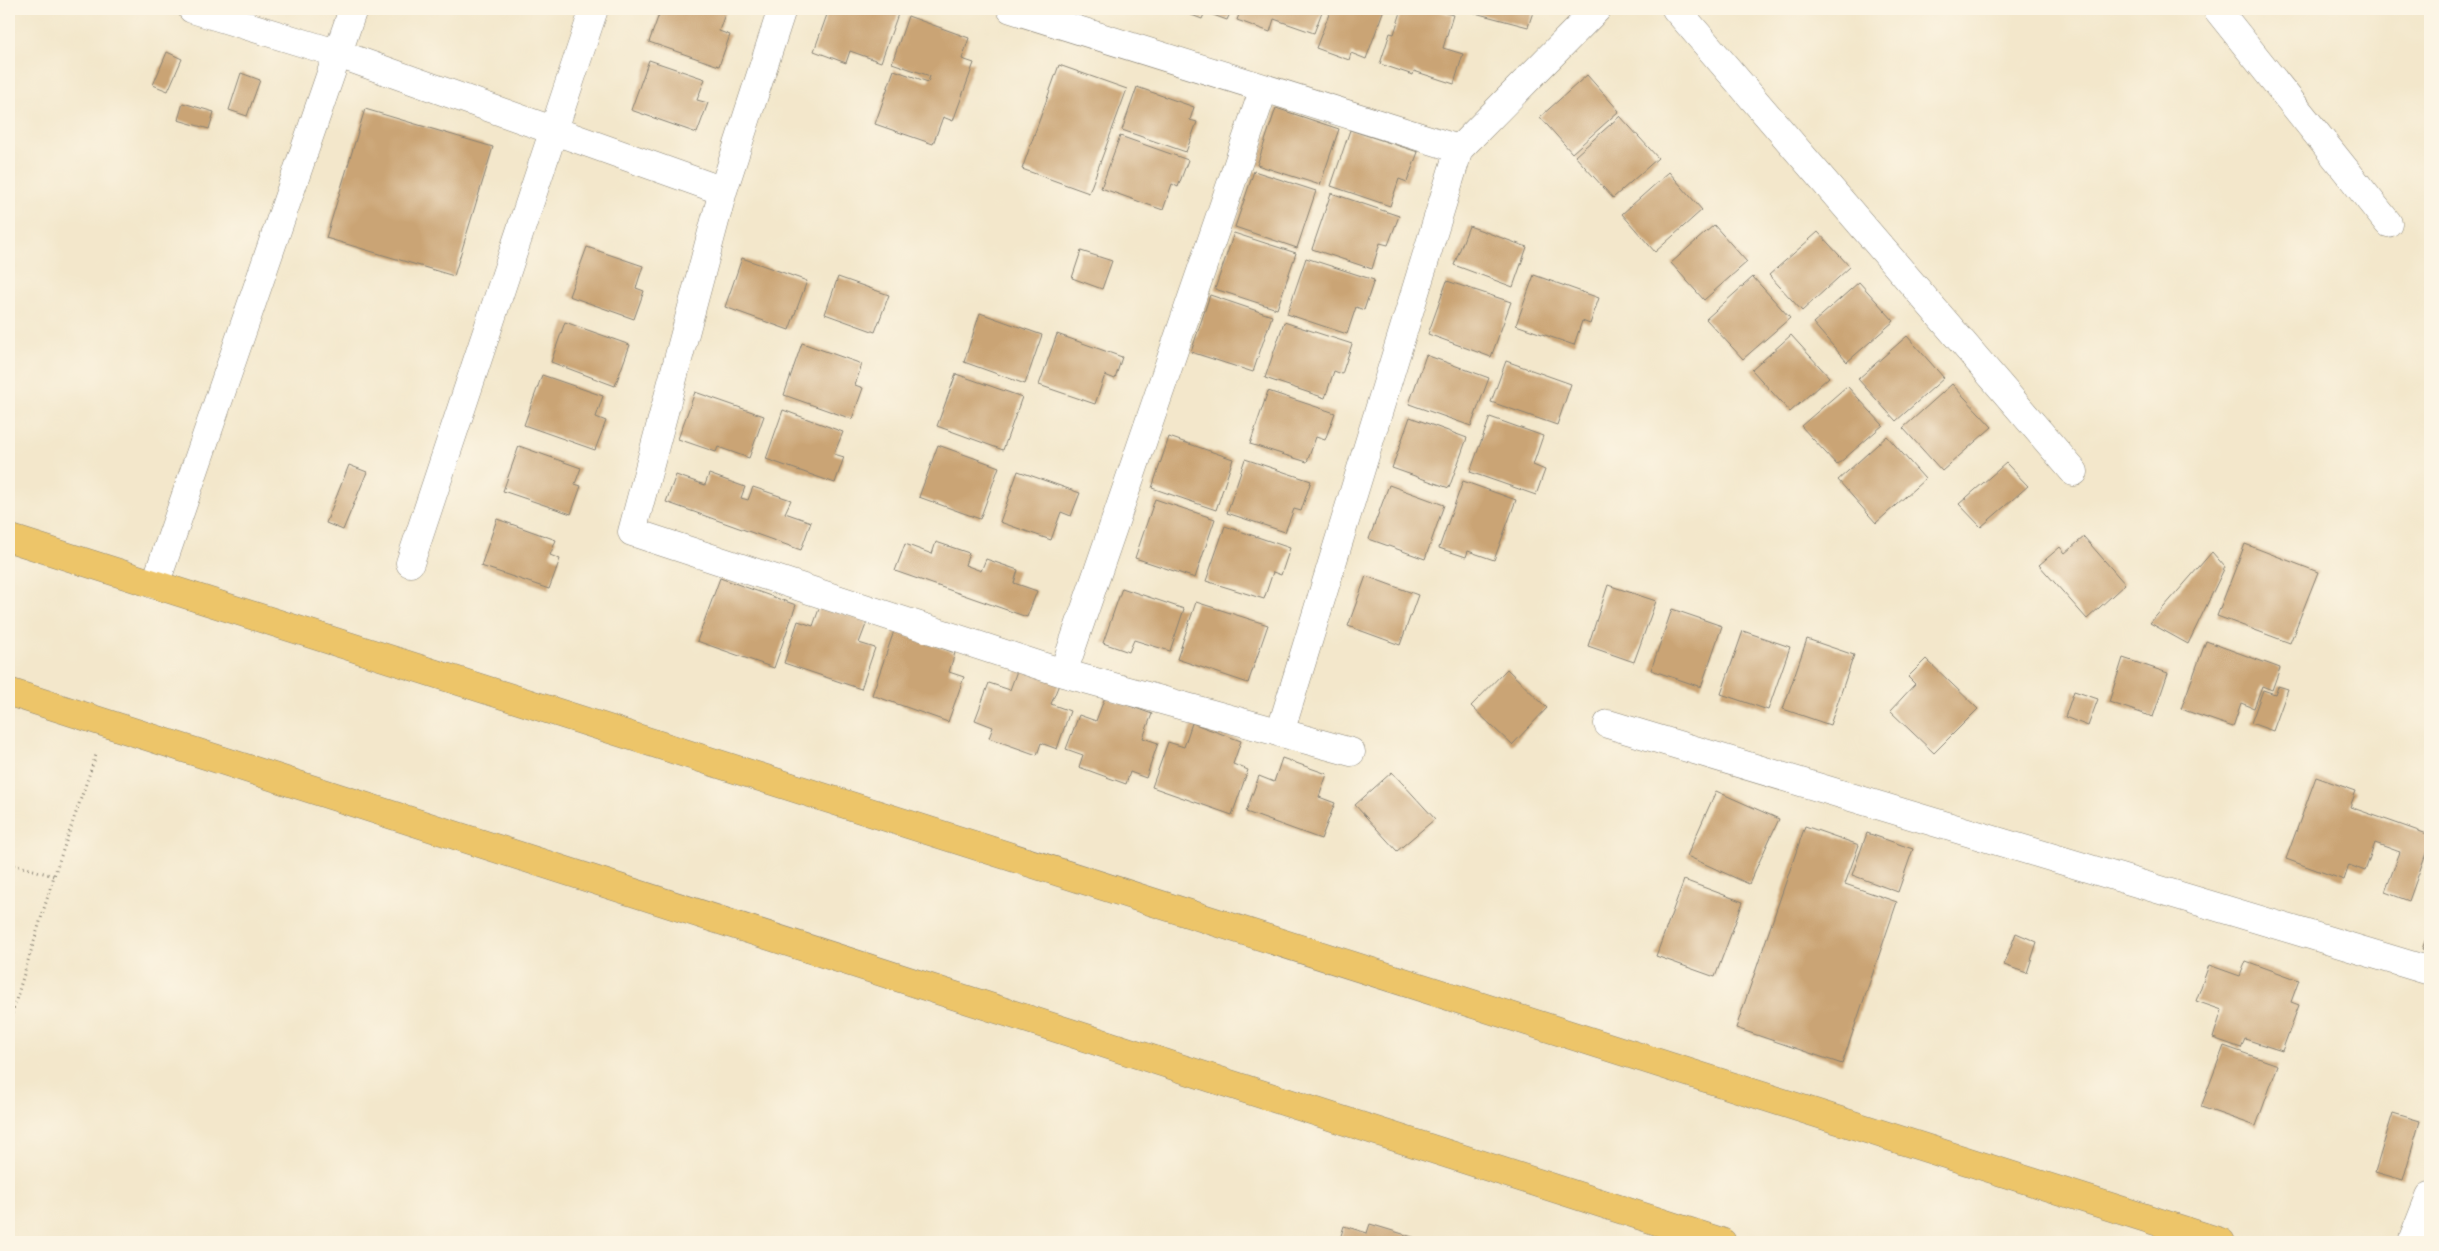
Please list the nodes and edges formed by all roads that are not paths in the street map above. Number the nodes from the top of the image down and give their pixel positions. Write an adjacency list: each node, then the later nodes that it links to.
1 (192, 9): 9 (street)
2 (353, 9): 9 (street)
3 (594, 9): 11 (street)
4 (782, 9): 13 (street)
5 (1011, 9): 10 (street)
6 (1597, 9): 12 (street)
7 (1676, 9): 15 (street)
8 (2216, 9): 14 (street)
9 (336, 54): 11 (street); 18 (street)
10 (1264, 88): 12 (street); 19 (street)
11 (554, 130): 13 (street); 17 (street)
12 (1459, 149): 22 (street)
13 (723, 191): 19 (street)
14 (2388, 223)
15 (2074, 472)
16 (9, 538): 18 (highway)
17 (410, 563)
18 (155, 585): 27 (highway)
19 (1063, 673): 22 (street)
20 (9, 692): 26 (highway)
21 (1608, 724): 24 (street)
22 (1280, 732): 23 (street)
23 (1351, 752)
24 (2430, 971)
25 (2430, 1196): 28 (street)
26 (1722, 1242)
27 (2221, 1242)
28 (2412, 1242)

